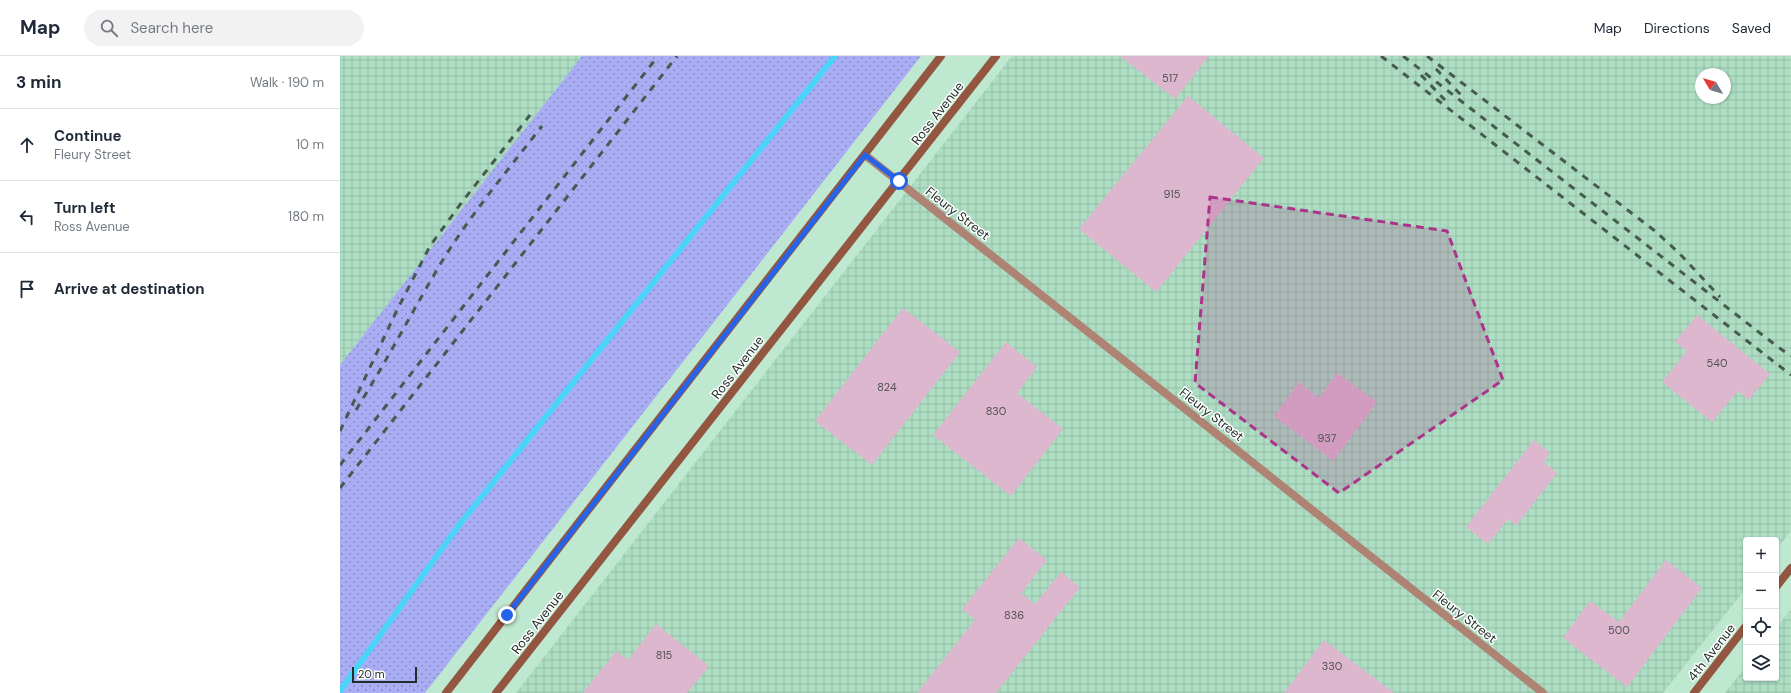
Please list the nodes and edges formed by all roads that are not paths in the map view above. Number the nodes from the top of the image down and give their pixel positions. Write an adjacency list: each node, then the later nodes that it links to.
1 (941, 56): 3 (main road)
2 (996, 56): 4 (main road, Ross Avenue)
3 (865, 155): 4 (street, Fleury Street); 8 (main road)
4 (899, 181): 9 (main road, Ross Avenue); 10 (street, Fleury Street)
5 (1791, 568): 6 (main road)
6 (1779, 583)
7 (1743, 630): 11 (main road, 4th Avenue)
8 (446, 693)
9 (496, 693)
10 (1543, 693)
11 (1694, 693)

